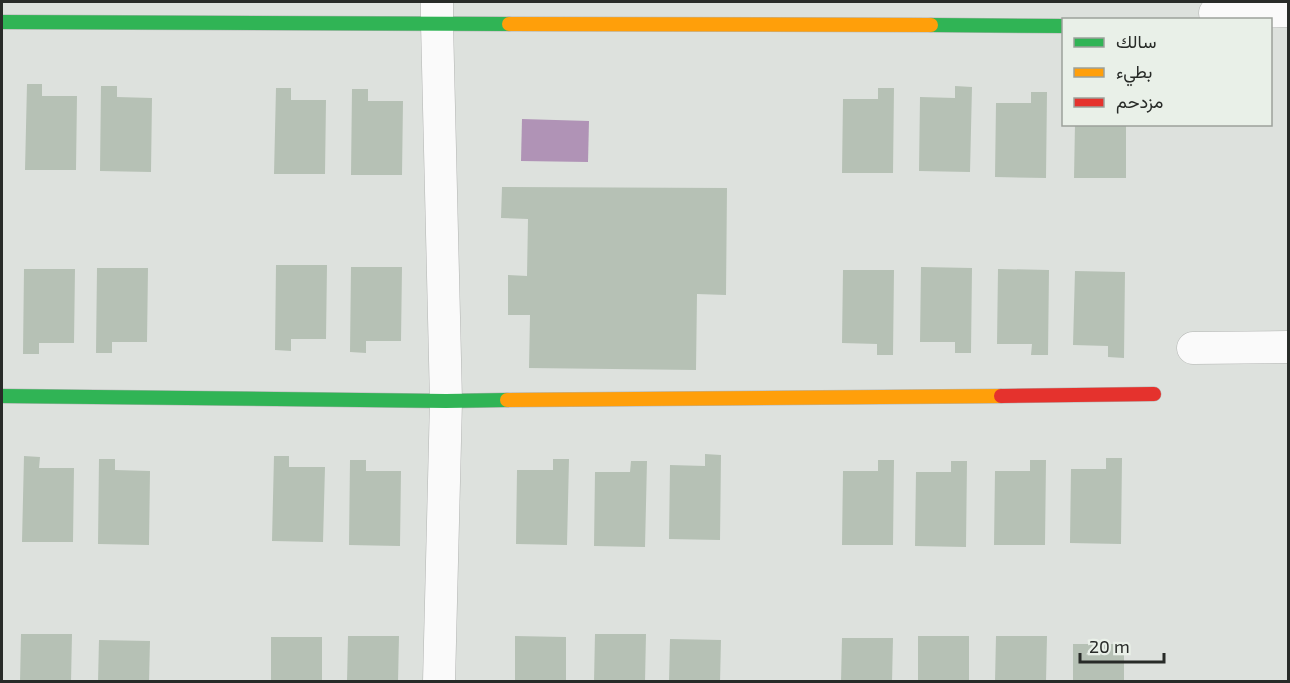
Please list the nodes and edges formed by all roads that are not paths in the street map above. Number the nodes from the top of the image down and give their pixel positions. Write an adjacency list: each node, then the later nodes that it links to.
1 (1288, 11): 3 (street)
2 (437, 12): 4 (street); 5 (street); 10 (street)
3 (1215, 13)
4 (2, 22)
5 (1062, 26)
6 (1288, 347): 7 (street)
7 (1193, 348)
8 (1154, 394): 10 (street)
9 (2, 396): 10 (street)
10 (446, 401): 11 (street)
11 (439, 681)

